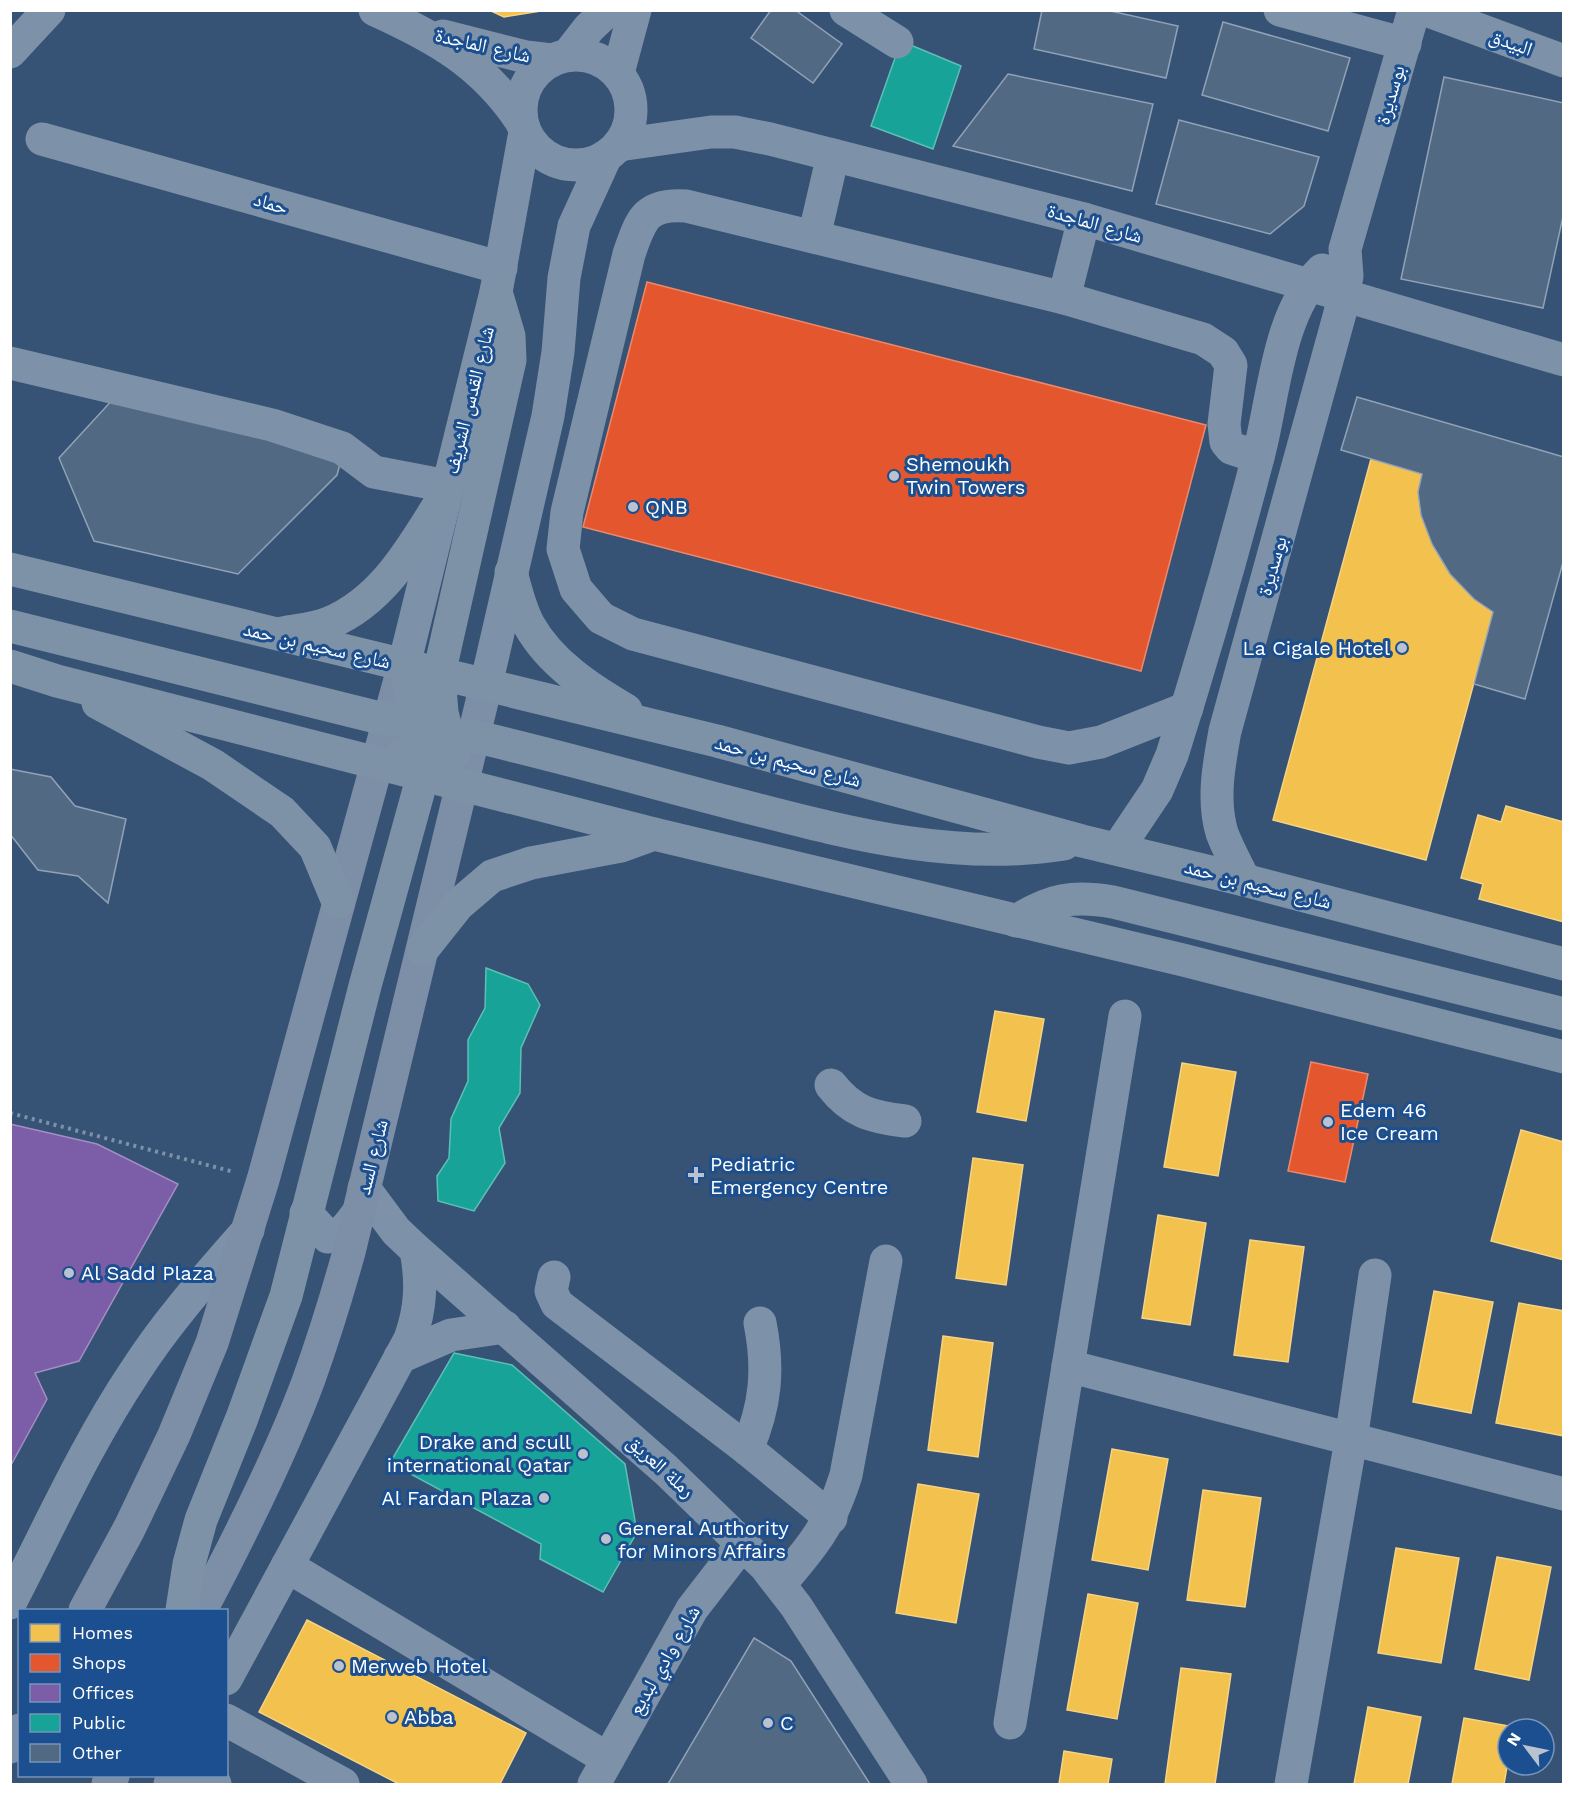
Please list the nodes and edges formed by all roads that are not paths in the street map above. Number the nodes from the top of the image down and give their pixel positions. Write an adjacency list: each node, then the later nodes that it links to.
1 (49, 10): 12 (street)
2 (375, 10): 9 (street, شارع الماجدة)
3 (608, 10): 13 (street)
4 (635, 10): 15 (street)
5 (846, 10): 10 (street)
6 (1280, 10): 11 (street)
7 (1414, 10): 11 (street, بوسديرة)
8 (1425, 10): 14 (street, البيدق)
9 (415, 29): 13 (street, شارع الماجدة); 16 (street, شارع الماجدة)
10 (897, 42)
11 (1405, 44): 22 (street, بوسديرة)
12 (10, 52)
13 (560, 57): 15 (street); 16 (street)
14 (1563, 61)
15 (618, 73): 18 (street)
16 (523, 126): 18 (street); 23 (street, شارع القدس الشريف)
17 (42, 139): 23 (street, حماد)
18 (612, 151): 19 (street, شارع الماجدة); 34 (street)
19 (833, 154): 20 (street, شارع الماجدة); 21 (street)
20 (1084, 219): 24 (street, شارع الماجدة); 26 (street)
21 (814, 237): 26 (street); 44 (street)
22 (1345, 249): 24 (street, بوسديرة); 25 (street, بوسديرة)
23 (498, 280): 32 (street, شارع القدس الشريف); 41 (highway)
24 (1309, 285): 25 (street, شارع الماجدة); 29 (street, بوسديرة)
25 (1344, 295): 27 (street, شارع الماجدة); 30 (street, بوسديرة)
26 (1064, 298): 31 (street)
27 (1563, 360)
28 (10, 363): 32 (street)
29 (1269, 412): 30 (street); 31 (street, بوسديرة)
30 (1307, 438): 37 (street, بوسديرة)
31 (1258, 457): 35 (street, بوسديرة)
32 (446, 490): 38 (highway); 39 (street, شارع القدس الشريف)
33 (10, 569): 38 (highway, شارع سحيم بن حمد)
34 (511, 572): 43 (street); 46 (highway)
35 (1212, 619): 37 (street); 44 (street, بوسديرة)
36 (10, 626): 45 (highway)
37 (1254, 630): 53 (street, بوسديرة)
38 (273, 635): 39 (highway, شارع سحيم بن حمد)
39 (404, 665): 41 (highway, شارع سحيم بن حمد); 45 (main road); 47 (highway)
40 (10, 666): 42 (highway)
41 (439, 674): 43 (highway, شارع سحيم بن حمد); 47 (highway)
42 (57, 681): 48 (highway); 54 (highway)
43 (486, 685): 46 (highway, شارع سحيم بن حمد); 47 (highway)
44 (1187, 708): 52 (street, بوسديرة)
45 (388, 720): 47 (highway); 48 (main road)
46 (651, 725): 51 (highway, شارع سحيم بن حمد)
47 (438, 738): 48 (highway); 49 (highway); 49 (main road, شارع السد); 51 (highway); 64 (highway)
48 (376, 762): 54 (main road)
49 (461, 785): 50 (highway); 56 (main road, شارع السد)
50 (654, 834): 55 (highway); 56 (highway)
51 (1082, 841): 52 (highway, شارع سحيم بن حمد)
52 (1118, 848): 53 (highway, شارع سحيم بن حمد)
53 (1244, 880): 57 (highway, شارع سحيم بن حمد)
54 (338, 902): 65 (main road)
55 (1016, 921): 58 (highway); 60 (highway)
56 (423, 949): 63 (main road, شارع السد)
57 (1563, 964)
58 (1563, 1014)
59 (1125, 1016): 73 (street)
60 (1563, 1057)
61 (831, 1085): 62 (street)
62 (905, 1121)
63 (361, 1201): 64 (street); 66 (street, رملة العريق); 84 (main road, شارع السد)
64 (306, 1213): 83 (highway)
65 (248, 1230): 81 (street); 82 (main road)
66 (416, 1250): 71 (street, رملة العريق); 72 (street)
67 (886, 1261): 77 (street)
68 (1375, 1275): 74 (street)
69 (554, 1277): 75 (street)
70 (760, 1323): 75 (street)
71 (505, 1327): 72 (street); 78 (street, رملة العريق)
72 (400, 1357): 79 (street)
73 (1068, 1366): 74 (street); 87 (street)
74 (1351, 1440): 76 (street); 95 (street)
75 (747, 1449): 77 (street)
76 (1563, 1494)
77 (831, 1518): 80 (street)
78 (743, 1543): 80 (street, رملة العريق); 90 (street, شارع وادي لبديع)
79 (287, 1566): 85 (street); 90 (street)
80 (780, 1584): 94 (street, رملة العريق)
81 (10, 1603)
82 (86, 1609)
83 (182, 1609)
84 (202, 1609)
85 (228, 1675)
86 (228, 1720): 93 (street)
87 (1010, 1723)
88 (18, 1733): 89 (main road)
89 (10, 1746)
90 (601, 1772)
91 (201, 1777): 92 (street)
92 (215, 1785)
93 (343, 1785)
94 (911, 1785)
95 (1292, 1785)

